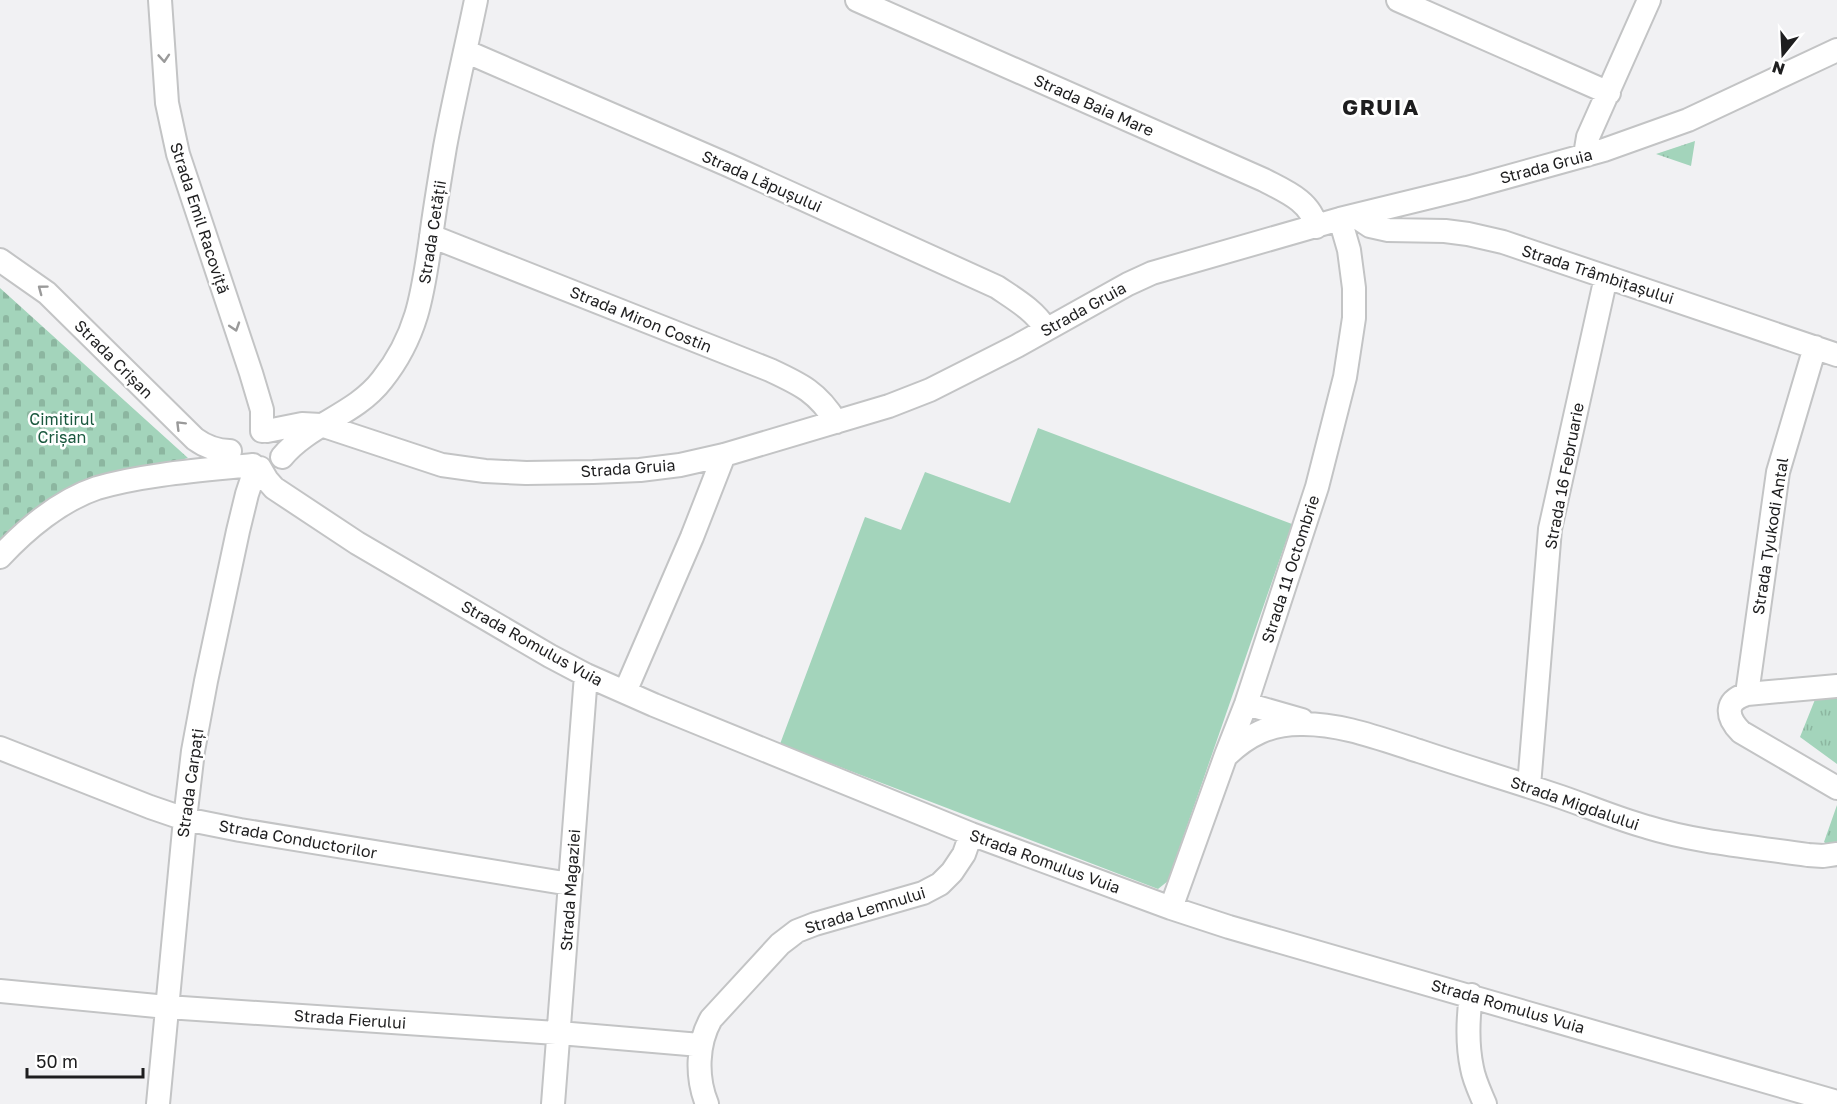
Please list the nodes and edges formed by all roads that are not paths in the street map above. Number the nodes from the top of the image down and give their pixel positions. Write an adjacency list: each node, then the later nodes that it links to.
1 (160, 0): 20 (street, Strada Emil Racoviță, one-way to 20)
2 (476, 0): 7 (street, Strada Cetății)
3 (857, 0): 11 (street, Strada Baia Mare)
4 (1398, 0): 8 (street)
5 (1649, 0): 8 (street)
6 (1837, 50): 9 (street, Strada Gruia)
7 (465, 51): 12 (street, Strada Cetății); 15 (street, Strada Lăpușului)
8 (1609, 93): 9 (street)
9 (1587, 155): 10 (street, Strada Gruia)
10 (1347, 218): 11 (street, Strada Gruia); 14 (street, Strada Trâmbițașului); 29 (street, Strada 11 Octombrie)
11 (1316, 227): 15 (street, Strada Gruia)
12 (431, 236): 18 (street, Strada Miron Costin); 19 (street, Strada Cetății)
13 (0, 260): 20 (street, Strada Crișan, one-way to 13)
14 (1606, 277): 16 (street, Strada Trâmbițașului); 33 (street, Strada 16 Februarie)
15 (1046, 329): 18 (street, Strada Gruia)
16 (1815, 347): 17 (street, Strada Trâmbițașului); 28 (street, Strada Tyukodi Antal)
17 (1837, 355)
18 (836, 422): 21 (street, Strada Gruia)
19 (321, 425): 20 (street, Strada Cetății); 21 (street, Strada Gruia); 22 (street, Strada Cetății)
20 (252, 438): 22 (street, Strada Emil Racoviță); 22 (street, Strada Romulus Vuia); 23 (street)
21 (724, 455): 27 (street)
22 (266, 464): 23 (street); 25 (street, Strada Romulus Vuia); 35 (street, Strada Carpați)
23 (184, 472): 24 (street)
24 (0, 557)
25 (586, 675): 27 (street, Strada Romulus Vuia); 38 (street, Strada Magaziei)
26 (1837, 686): 28 (street)
27 (625, 692): 36 (street, Strada Romulus Vuia)
28 (1747, 694): 34 (street)
29 (1246, 704): 30 (street, Strada Migdalului); 32 (street, Strada 11 Octombrie)
30 (1318, 725): 32 (street, Strada Migdalului); 33 (street, Strada Migdalului)
31 (0, 748): 35 (street, Strada Conductorilor)
32 (1226, 755): 39 (street, Strada 11 Octombrie)
33 (1529, 786): 37 (street, Strada Migdalului)
34 (1837, 788)
35 (184, 819): 38 (street, Strada Conductorilor); 42 (street, Strada Carpați)
36 (971, 834): 39 (street, Strada Romulus Vuia); 44 (street, Strada Lemnului)
37 (1837, 854)
38 (570, 884): 43 (street, Strada Magaziei)
39 (1171, 908): 41 (street, Strada Romulus Vuia)
40 (0, 992): 42 (street, Strada Fierului)
41 (1472, 995): 45 (street, Strada Romulus Vuia); 49 (street)
42 (167, 1007): 43 (street, Strada Fierului); 46 (street, Strada Carpați)
43 (559, 1034): 44 (street, Strada Fierului); 47 (street, Strada Magaziei)
44 (700, 1045): 48 (street, Strada Lemnului)
45 (1837, 1102)
46 (158, 1104)
47 (553, 1104)
48 (706, 1104)
49 (1485, 1104)

